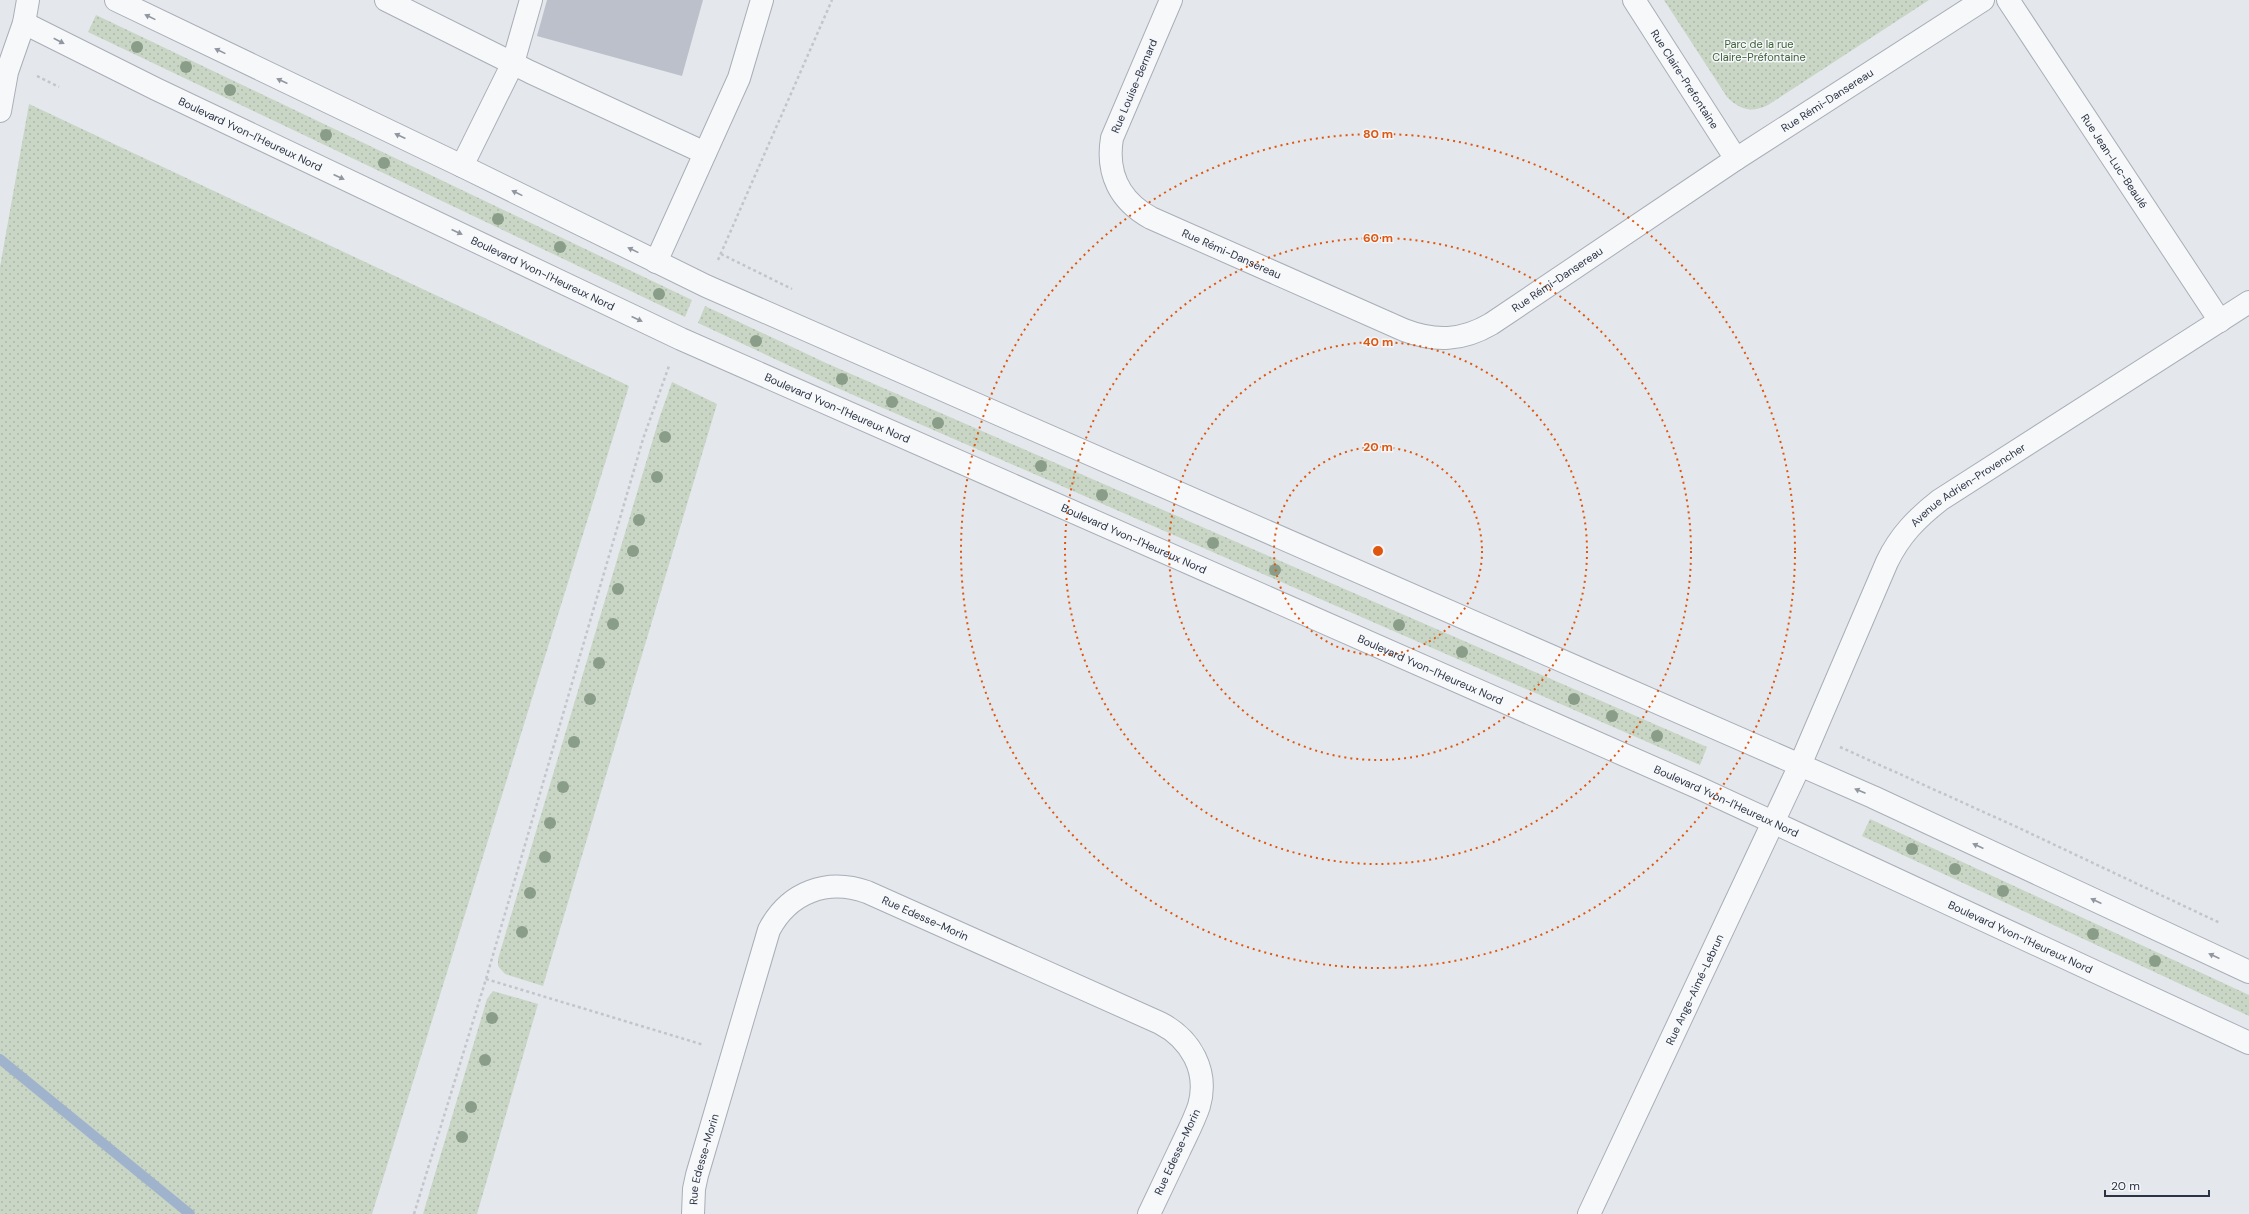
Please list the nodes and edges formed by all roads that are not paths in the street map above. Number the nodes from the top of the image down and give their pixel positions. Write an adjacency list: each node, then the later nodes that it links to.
1 (28, 0): 10 (street)
2 (116, 0): 15 (street, one-way to 2)
3 (386, 0): 11 (street)
4 (531, 0): 11 (street)
5 (762, 0): 13 (street)
6 (1171, 0): 16 (street, Rue Louise-Bernard)
7 (1634, 0): 14 (street, Rue Claire-Prefontaine)
8 (1983, 0): 14 (street, Rue Rémi-Dansereau)
9 (2008, 0): 19 (street, Rue Jean-Luc-Beaulé)
10 (24, 23): 12 (street); 21 (street, Boulevard Yvon-l'Heureux Nord, one-way to 21)
11 (513, 63): 13 (street); 15 (street)
12 (0, 111)
13 (705, 152): 17 (street)
14 (1736, 159): 16 (street, Rue Rémi-Dansereau)
15 (462, 166): 17 (street, one-way to 15)
16 (1112, 174)
17 (656, 262): 20 (street)
18 (2249, 302): 19 (street, Avenue Adrien-Provencher)
19 (2220, 321): 20 (street, Avenue Adrien-Provencher)
20 (1800, 765): 21 (street, Rue Ange-Aimé-Lebrun); 22 (street, one-way to 20)
21 (1773, 822): 23 (street, Boulevard Yvon-l'Heureux Nord); 26 (street, Rue Ange-Aimé-Lebrun)
22 (2249, 972)
23 (2249, 1043)
24 (692, 1214): 25 (street, Rue Edesse-Morin)
25 (1149, 1214)
26 (1589, 1214)

